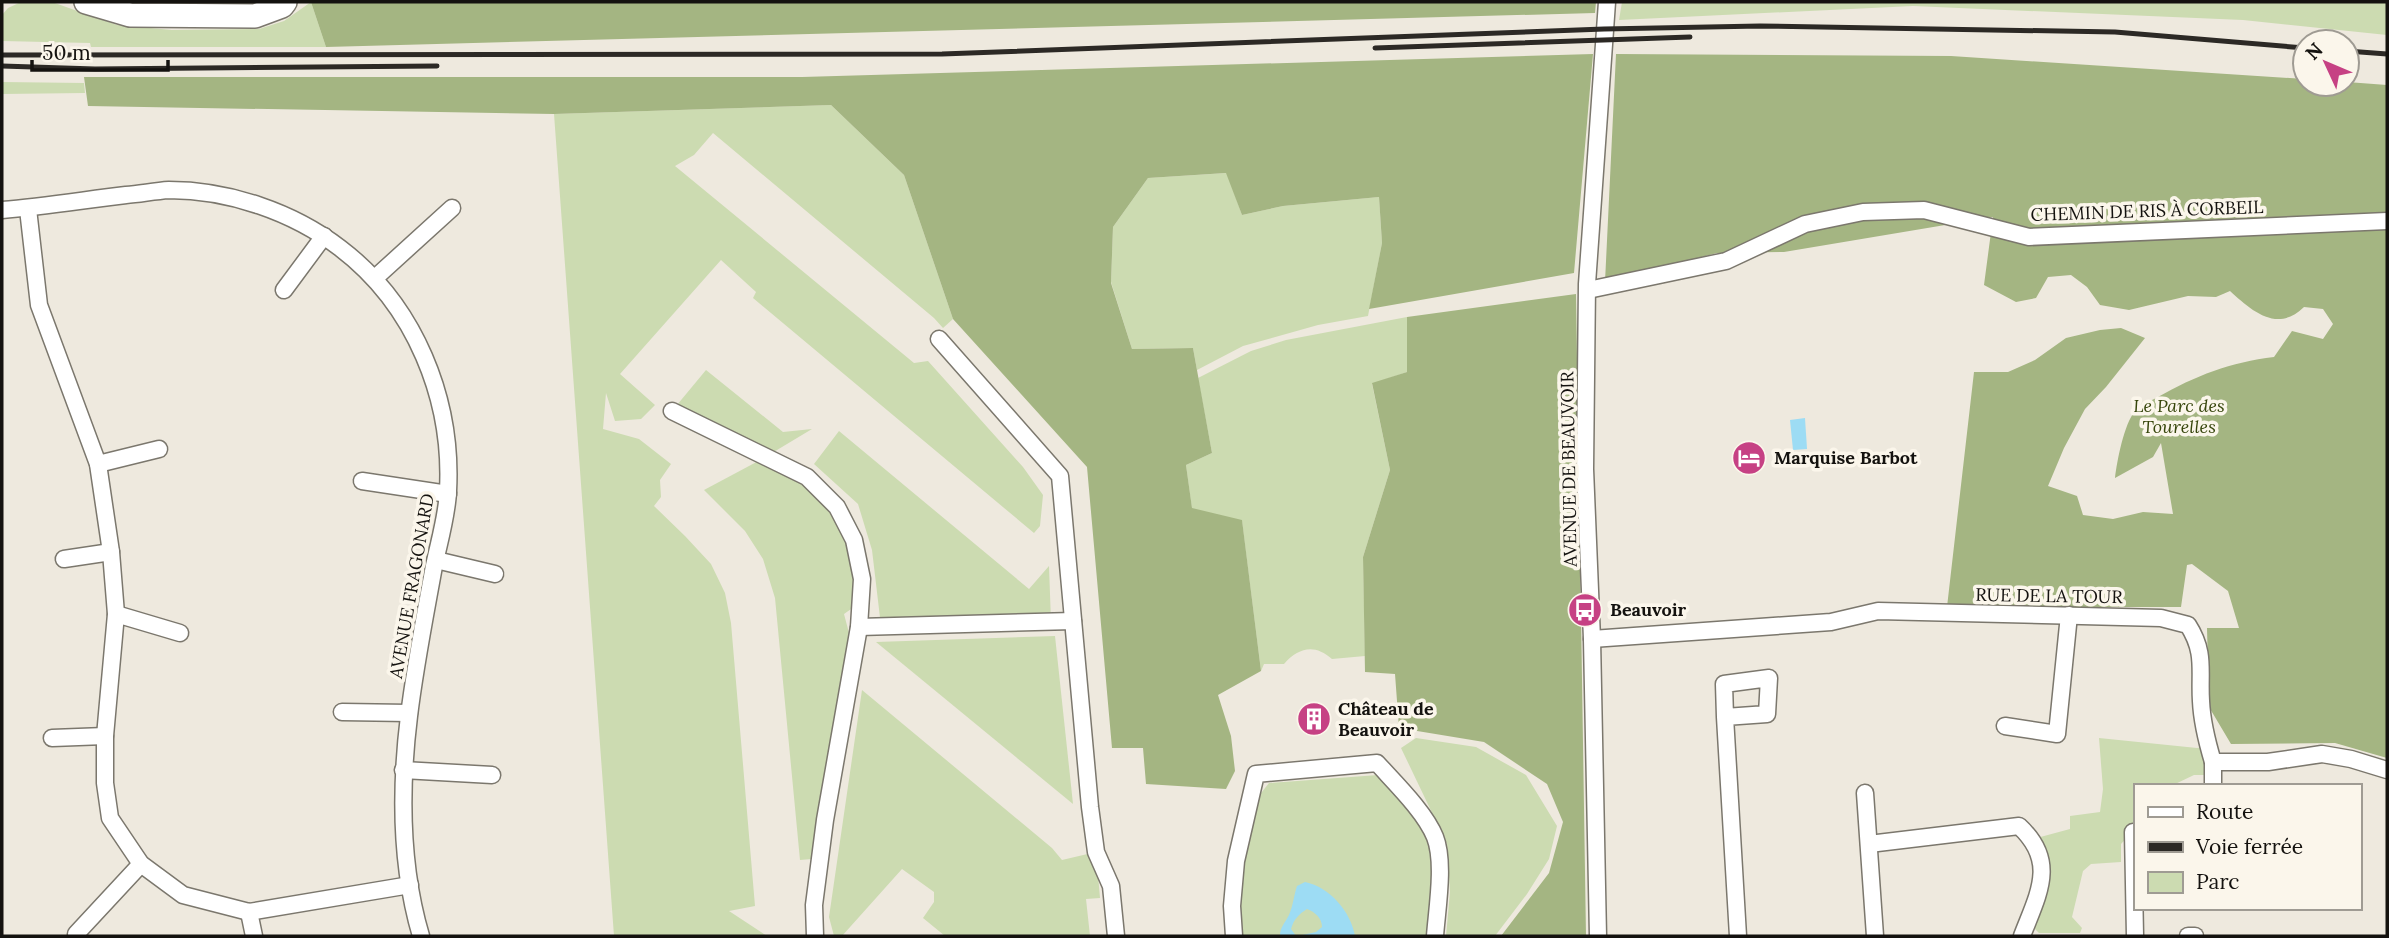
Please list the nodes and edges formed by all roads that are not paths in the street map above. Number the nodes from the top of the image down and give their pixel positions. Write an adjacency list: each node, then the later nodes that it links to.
1 (86, 2): 2 (street)
2 (285, 2)
3 (1607, 2): 11 (street, AVENUE DE BEAUVOIR)
4 (452, 208): 9 (street)
5 (28, 209): 6 (street, AVENUE FRAGONARD); 8 (street, AVENUE FRAGONARD); 15 (street)
6 (2, 210)
7 (2387, 221): 11 (street, CHEMIN DE RIS À CORBEIL)
8 (324, 236): 9 (street, AVENUE FRAGONARD); 10 (street)
9 (375, 278): 17 (street, AVENUE FRAGONARD)
10 (284, 290)
11 (1588, 290): 27 (street, AVENUE DE BEAUVOIR)
12 (939, 339): 24 (street)
13 (672, 411): 25 (street)
14 (159, 449): 15 (street)
15 (98, 464): 18 (street)
16 (362, 481): 17 (street)
17 (448, 494): 20 (street, AVENUE FRAGONARD)
18 (111, 552): 19 (street); 22 (street)
19 (64, 559)
20 (436, 560): 21 (street); 29 (street, AVENUE FRAGONARD)
21 (495, 574)
22 (116, 614): 26 (street); 32 (street)
23 (2069, 615): 27 (street, RUE DE LA TOUR); 31 (street); 34 (street, RUE DE LA TOUR)
24 (1073, 621): 25 (street); 51 (street)
25 (859, 627): 50 (street)
26 (180, 633)
27 (1592, 639): 54 (street, AVENUE DE BEAUVOIR)
28 (342, 712): 29 (street)
29 (409, 713): 35 (street, AVENUE FRAGONARD)
30 (1725, 717): 55 (street)
31 (2005, 726)
32 (105, 736): 33 (street); 42 (street)
33 (52, 738)
34 (2213, 762): 36 (street); 38 (street)
35 (403, 770): 37 (street); 44 (street, AVENUE FRAGONARD)
36 (2387, 770)
37 (492, 775)
38 (2213, 784)
39 (1865, 793): 41 (street)
40 (2133, 832): 43 (street)
41 (1869, 844): 56 (street); 57 (street)
42 (141, 864): 46 (street); 47 (street)
43 (2134, 884)
44 (410, 885): 46 (street); 49 (street, AVENUE FRAGONARD)
45 (2134, 910): 58 (street)
46 (249, 912): 48 (street)
47 (76, 934)
48 (254, 936)
49 (421, 936)
50 (815, 936)
51 (1116, 936)
52 (1234, 936): 53 (street)
53 (1435, 936)
54 (1598, 936)
55 (1738, 936)
56 (1875, 936)
57 (2022, 936)
58 (2135, 936)
59 (2188, 936): 60 (street)
60 (2195, 936)

